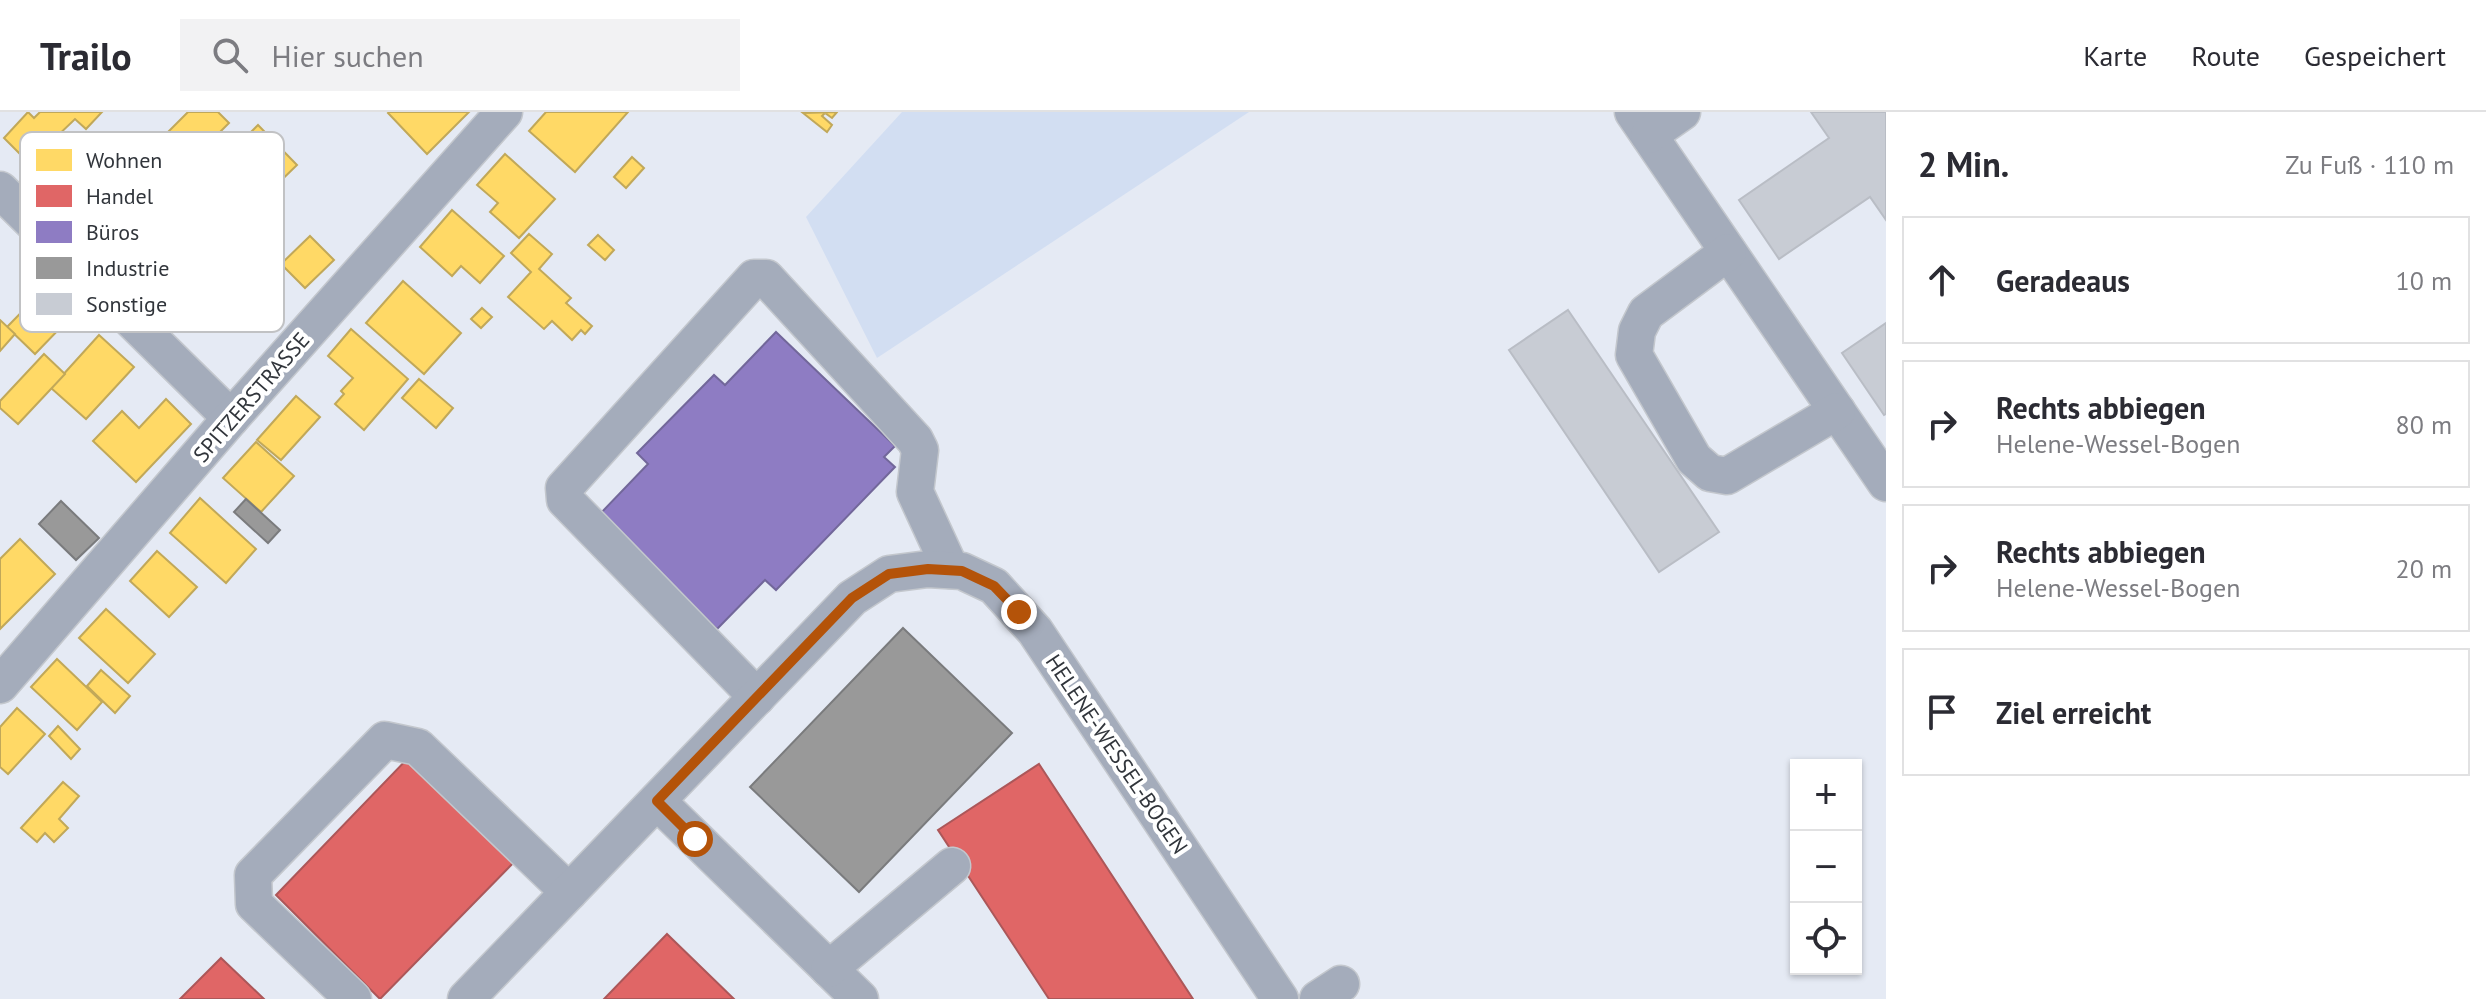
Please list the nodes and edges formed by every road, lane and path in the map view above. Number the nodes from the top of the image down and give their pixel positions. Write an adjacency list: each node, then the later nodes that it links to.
1 (504, 112): 9 (street, SPITZERSTRASSE)
2 (1682, 112): 3 (street)
3 (1641, 123): 6 (street)
4 (0, 190): 5 (street)
5 (20, 210)
6 (1728, 252): 8 (street); 8 (street)
7 (144, 332): 9 (street)
8 (1837, 411): 10 (street)
9 (231, 418): 12 (street, SPITZERSTRASSE)
10 (1886, 483)
11 (951, 570): 13 (street, HELENE-WESSEL-BOGEN); 13 (street); 21 (street, HELENE-WESSEL-BOGEN)
12 (0, 685)
13 (757, 697): 14 (street, HELENE-WESSEL-BOGEN)
14 (657, 801): 16 (street, HELENE-WESSEL-BOGEN); 17 (street)
15 (952, 866): 17 (street)
16 (569, 892): 18 (street); 19 (street, HELENE-WESSEL-BOGEN)
17 (829, 969): 20 (street)
18 (353, 999)
19 (466, 999)
20 (860, 999)
21 (1280, 999)

